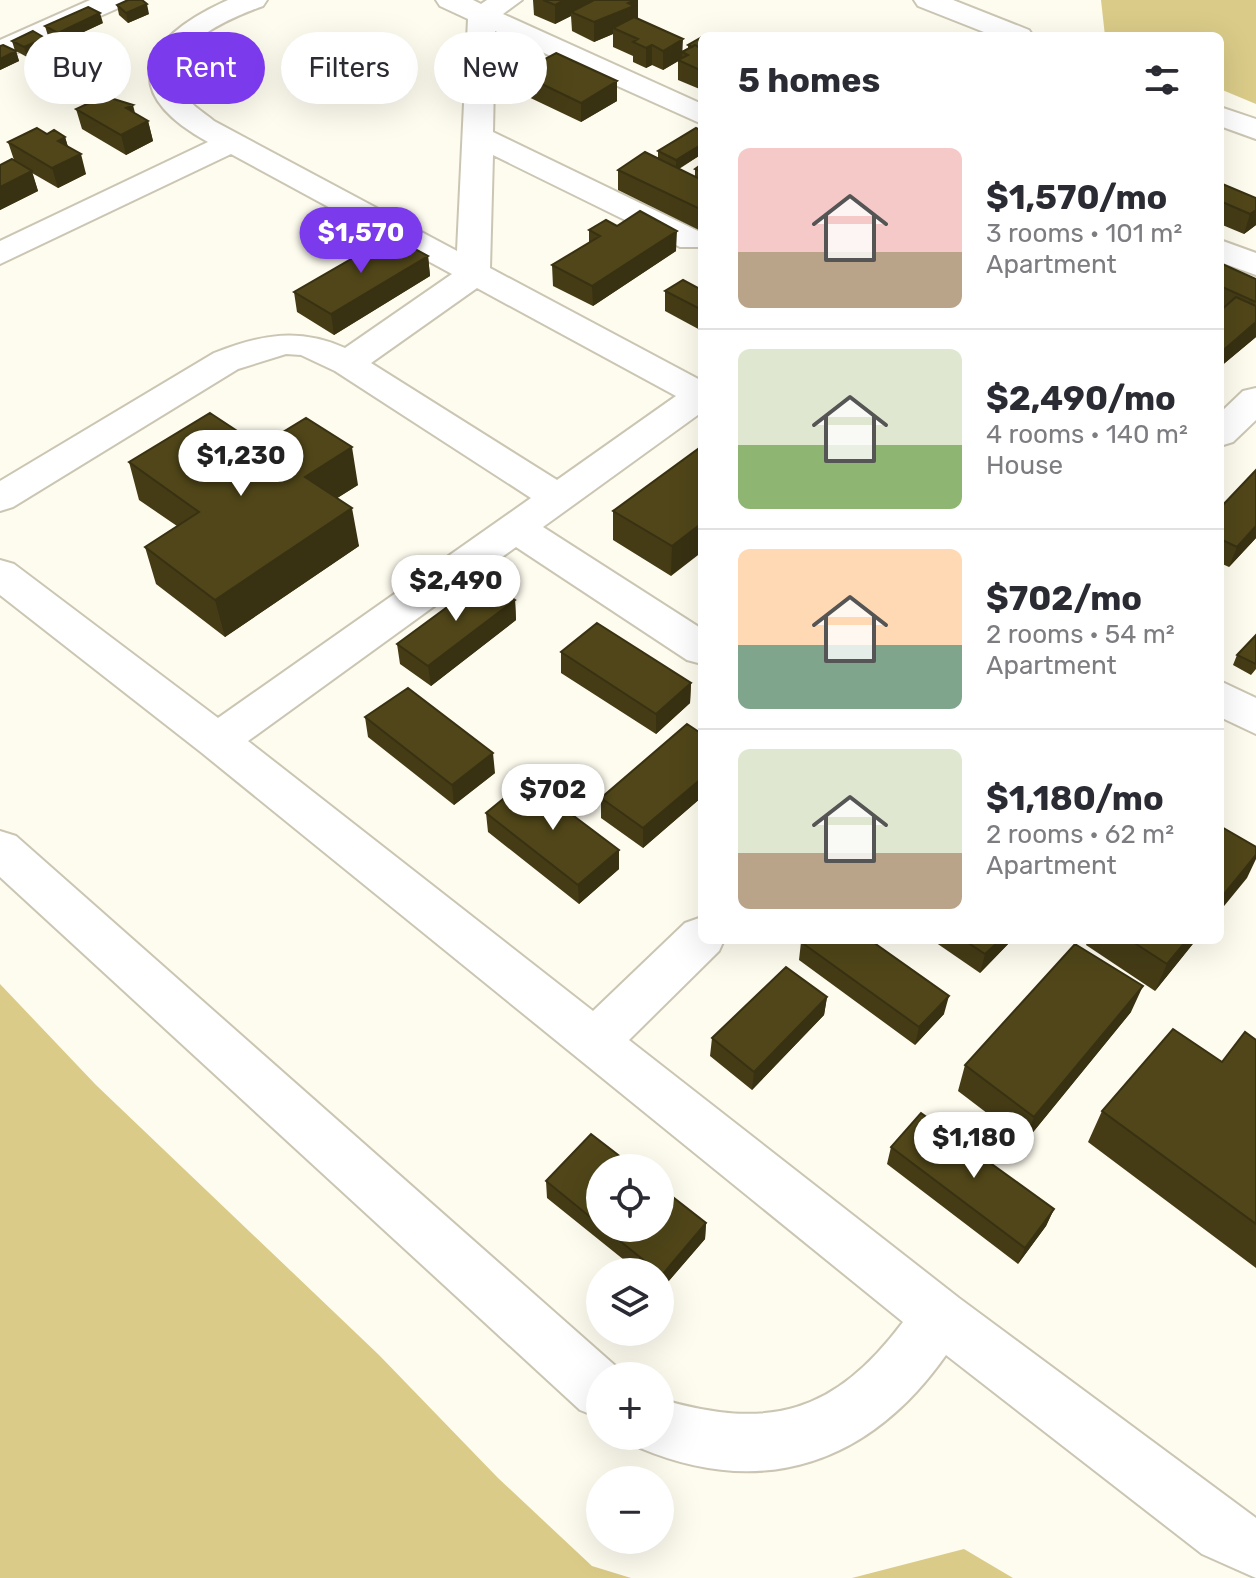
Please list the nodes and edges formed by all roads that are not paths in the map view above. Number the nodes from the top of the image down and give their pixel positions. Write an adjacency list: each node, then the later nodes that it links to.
1 (113, 0): 7 (lane)
2 (450, 0): 5 (lane)
3 (928, 0): 6 (lane)
4 (233, 2): 12 (lane)
5 (495, 7): 8 (lane); 11 (lane)
6 (1009, 32)
7 (0, 51)
8 (698, 113)
9 (1224, 118): 10 (lane)
10 (1256, 130)
11 (480, 137): 13 (lane); 17 (lane)
12 (234, 141): 15 (lane); 17 (lane)
13 (691, 240)
14 (1224, 252): 16 (lane)
15 (0, 254)
16 (1256, 265)
17 (473, 275): 18 (lane); 19 (lane)
18 (347, 363): 23 (lane); 24 (lane)
19 (698, 399)
20 (1256, 399): 22 (lane)
21 (698, 401): 24 (lane)
22 (1224, 430)
23 (0, 498)
24 (558, 498): 25 (lane)
25 (516, 528): 27 (lane); 30 (lane)
26 (0, 574): 30 (lane)
27 (698, 646)
28 (1224, 699): 29 (lane)
29 (1256, 718)
30 (217, 741): 33 (lane)
31 (0, 849): 35 (lane)
32 (698, 941): 33 (lane)
33 (594, 1042): 34 (lane)
34 (940, 1317): 36 (lane); 37 (lane)
35 (586, 1377)
36 (674, 1432)
37 (1256, 1550)

